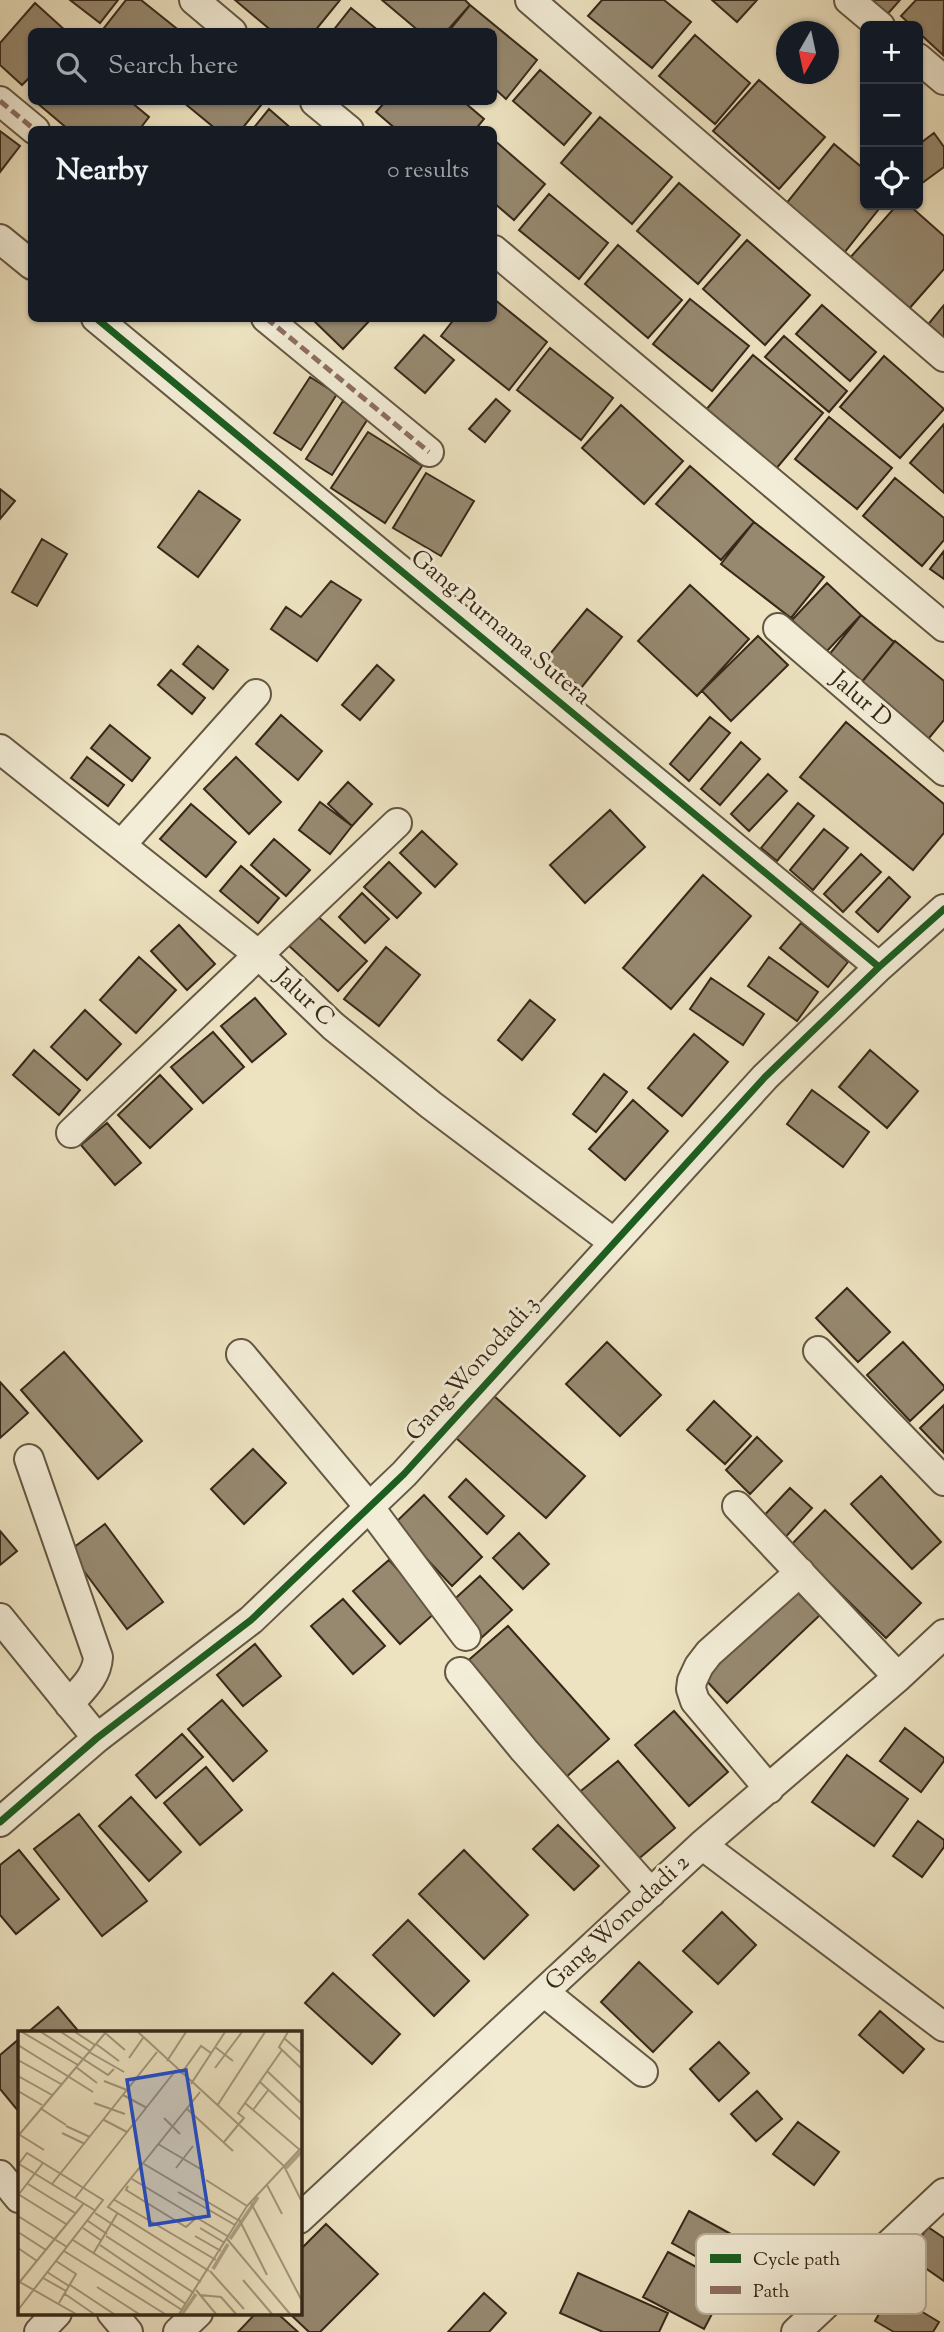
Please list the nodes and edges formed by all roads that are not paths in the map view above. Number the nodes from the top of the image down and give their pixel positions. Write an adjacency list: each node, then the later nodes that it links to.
1 (530, 0): 17 (street)
2 (849, 0): 4 (street)
3 (197, 1): 5 (street)
4 (874, 21)
5 (227, 28)
6 (923, 62): 7 (street)
7 (944, 80)
8 (0, 101): 10 (street)
9 (319, 105): 11 (street)
10 (30, 126)
11 (344, 126)
12 (0, 239): 14 (street)
13 (497, 253): 19 (street)
14 (28, 262)
15 (101, 322): 28 (street, Gang Purnama Sutera)
16 (271, 322): 18 (street)
17 (944, 356)
18 (429, 452)
19 (944, 627)
20 (778, 628): 23 (street, Jalur D)
21 (256, 694): 25 (street)
22 (0, 749): 25 (street, Jalur C)
23 (944, 771)
24 (397, 823): 27 (street)
25 (121, 845): 27 (street, Jalur C)
26 (944, 909): 28 (street, Gang Wonodadi 3)
27 (259, 955): 29 (street); 30 (street, Jalur C)
28 (879, 967): 30 (street, Gang Wonodadi 3)
29 (71, 1133)
30 (613, 1242): 36 (street, Gang Wonodadi 3)
31 (817, 1351): 34 (street)
32 (240, 1354): 36 (street)
33 (29, 1458): 43 (street)
34 (944, 1481)
35 (737, 1506): 37 (street)
36 (370, 1508): 40 (street); 44 (street, Gang Wonodadi 3)
37 (800, 1573): 42 (street); 45 (street)
38 (0, 1618): 43 (street)
39 (944, 1634): 42 (street, Gang Wonodadi 2)
40 (466, 1636)
41 (460, 1672): 48 (street)
42 (898, 1678): 45 (street, Gang Wonodadi 2)
43 (69, 1704): 44 (street)
44 (97, 1738): 46 (street, Gang Wonodadi 3)
45 (769, 1789): 47 (street, Gang Wonodadi 2)
46 (0, 1822)
47 (702, 1845): 48 (street, Gang Wonodadi 2); 50 (street)
48 (651, 1894): 49 (street, Gang Wonodadi 2)
49 (544, 1992): 51 (street); 55 (street, Gang Wonodadi 2)
50 (944, 2027)
51 (643, 2071)
52 (0, 2175): 54 (street)
53 (944, 2193): 56 (street)
54 (18, 2197)
55 (301, 2217)
56 (900, 2234)
57 (56, 2314): 61 (street)
58 (113, 2314): 62 (street)
59 (197, 2314): 63 (street)
60 (815, 2314): 64 (street)
61 (39, 2332)
62 (128, 2332)
63 (178, 2332)
64 (796, 2332)

